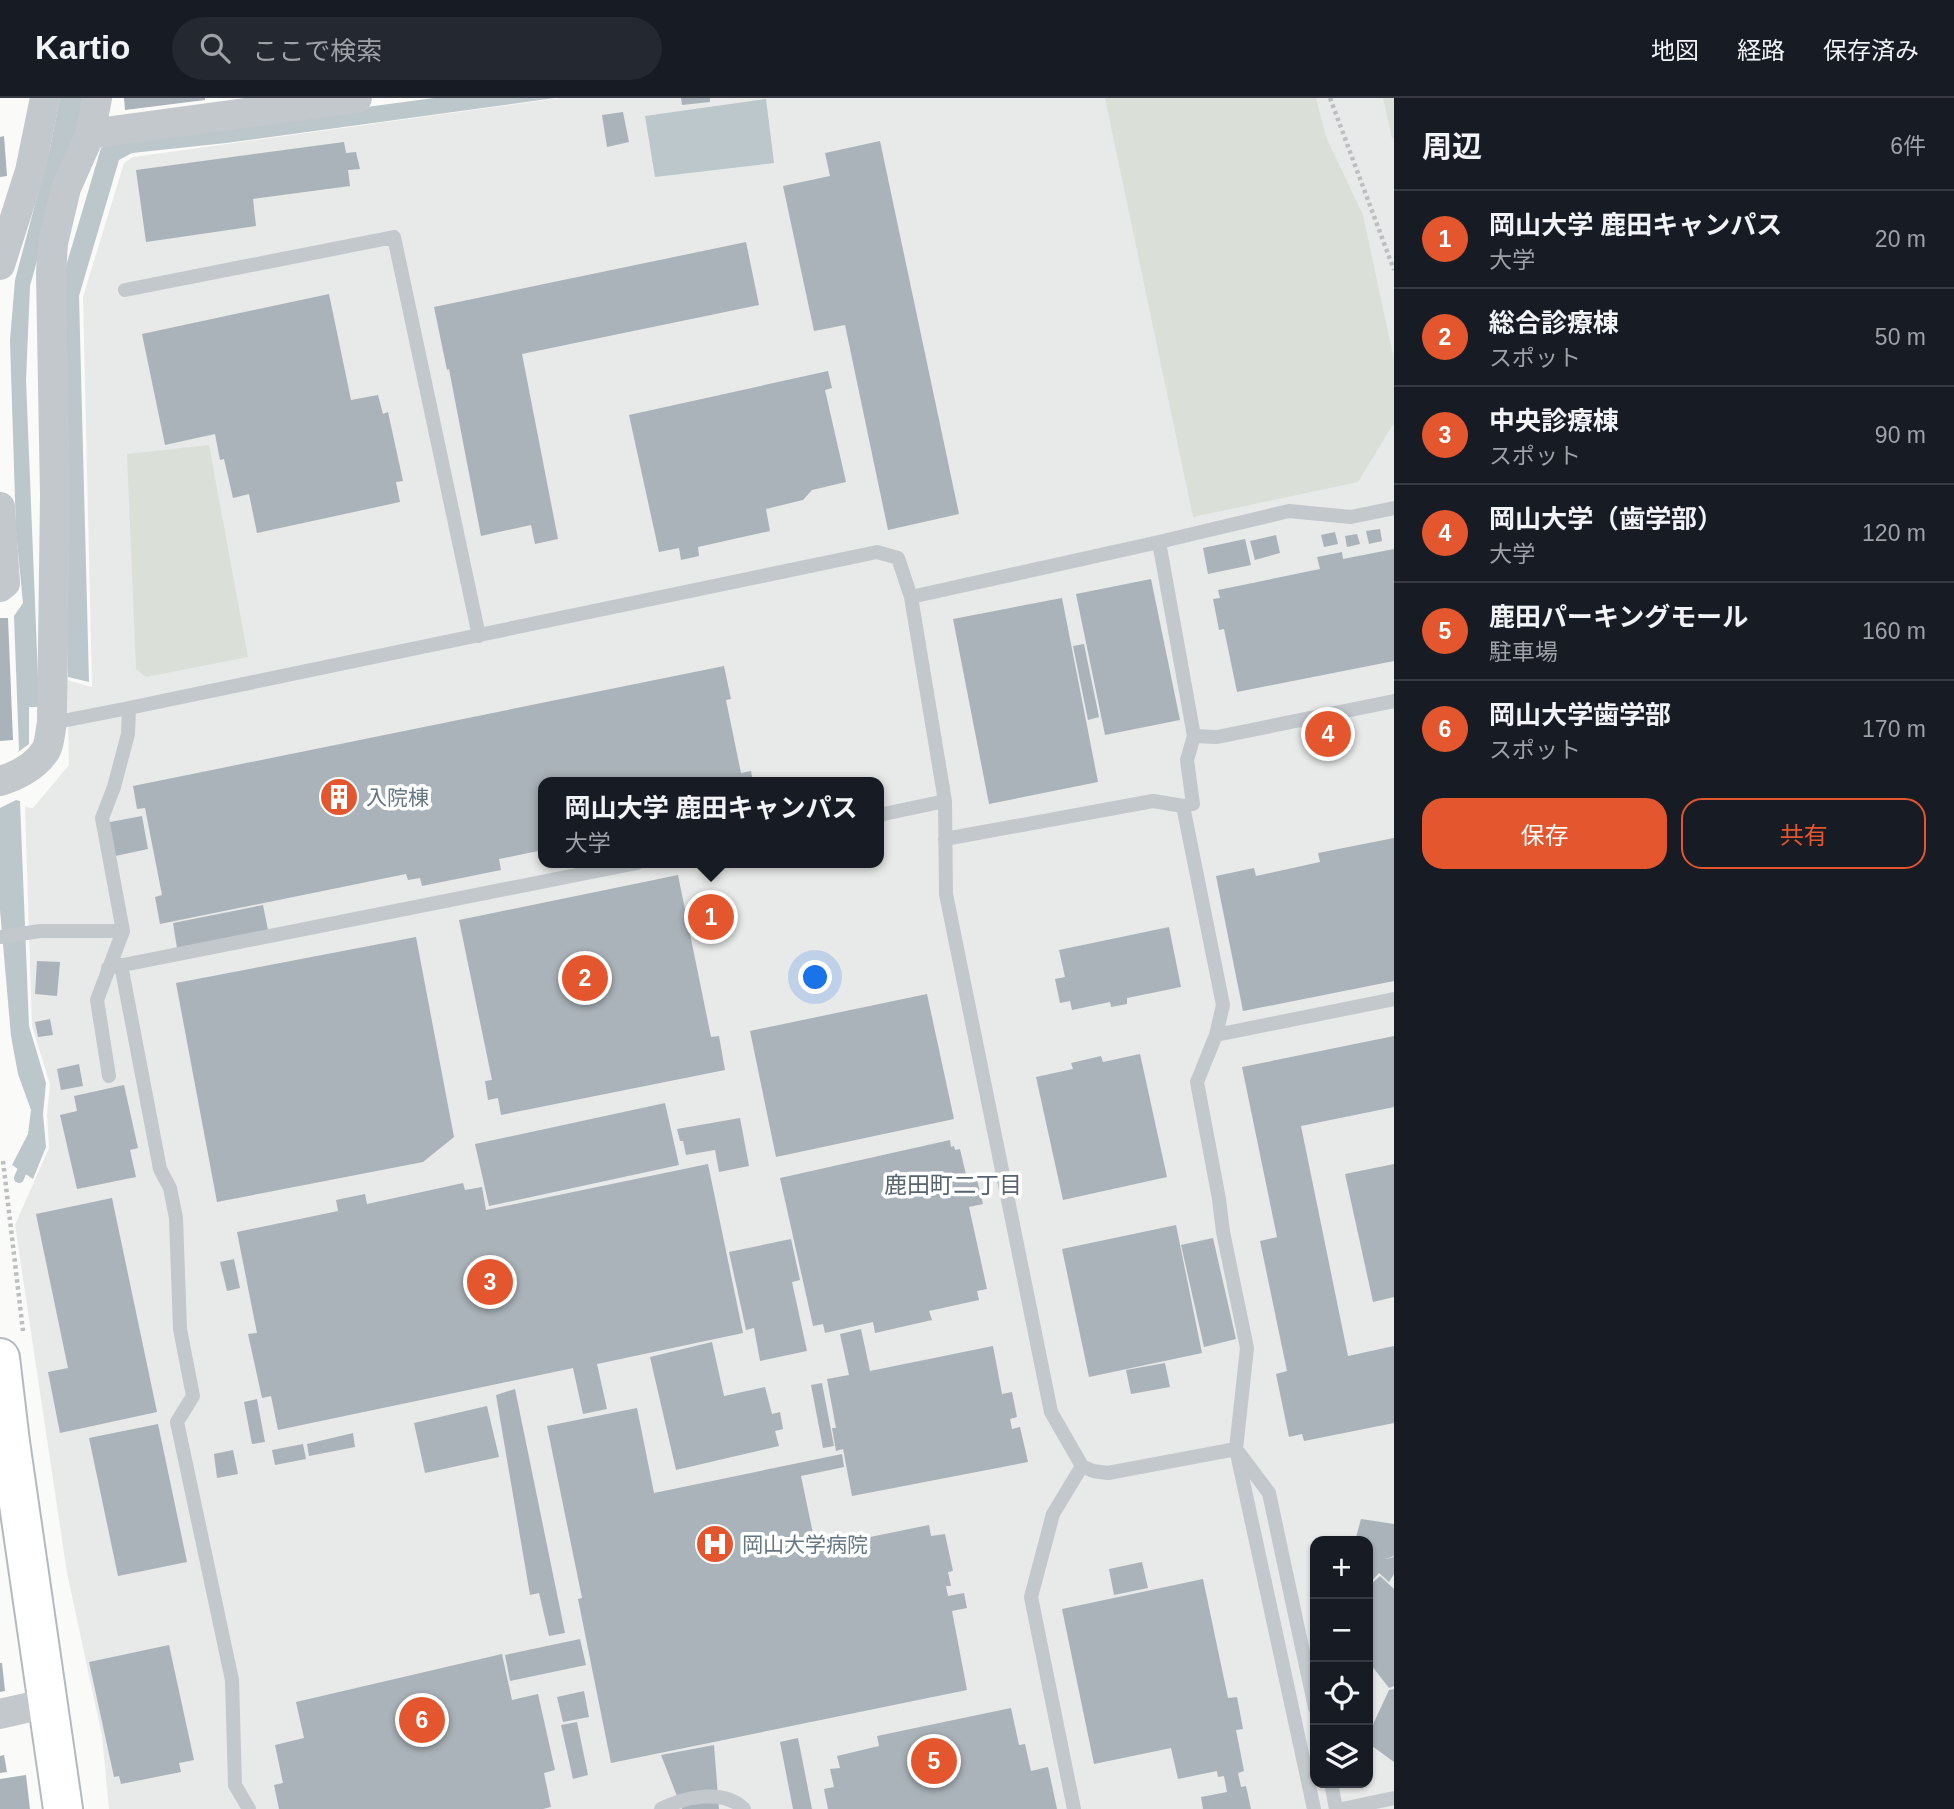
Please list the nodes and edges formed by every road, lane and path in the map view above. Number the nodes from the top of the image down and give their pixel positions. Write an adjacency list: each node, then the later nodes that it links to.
1 (45, 98): 6 (street)
2 (97, 98): 5 (street)
3 (357, 98): 5 (street)
4 (1329, 98): 7 (path)
5 (90, 134): 17 (street)
6 (0, 264)
7 (1394, 270)
8 (125, 289): 14 (lane)
9 (0, 507): 12 (street)
10 (1394, 508): 11 (lane)
11 (1159, 542): 13 (lane); 18 (lane)
12 (0, 587)
13 (911, 597): 14 (lane); 20 (lane)
14 (479, 636): 16 (lane)
15 (1394, 701): 18 (lane)
16 (129, 708): 17 (lane); 25 (lane)
17 (50, 735): 19 (street)
18 (1194, 736): 21 (lane)
19 (0, 781)
20 (945, 801): 22 (lane); 23 (lane)
21 (1183, 806): 23 (lane); 29 (lane)
22 (884, 813)
23 (945, 839): 34 (lane)
24 (612, 868): 27 (lane)
25 (123, 931): 26 (lane); 27 (lane)
26 (0, 937)
27 (114, 967): 30 (lane); 41 (lane)
28 (1394, 999): 29 (lane)
29 (1216, 1035): 33 (lane)
30 (109, 1076)
31 (0, 1358): 32 (street)
32 (5, 1444): 36 (street)
33 (1236, 1449): 34 (lane); 35 (lane); 45 (lane)
34 (1082, 1466): 44 (lane)
35 (1310, 1685)
36 (48, 1703): 37 (street); 40 (street)
37 (0, 1714)
38 (1332, 1788): 46 (lane)
39 (1394, 1798): 47 (lane)
40 (63, 1809)
41 (249, 1809)
42 (662, 1809): 43 (lane)
43 (744, 1809)
44 (1074, 1809)
45 (1314, 1809)
46 (1336, 1809)
47 (1342, 1809)

